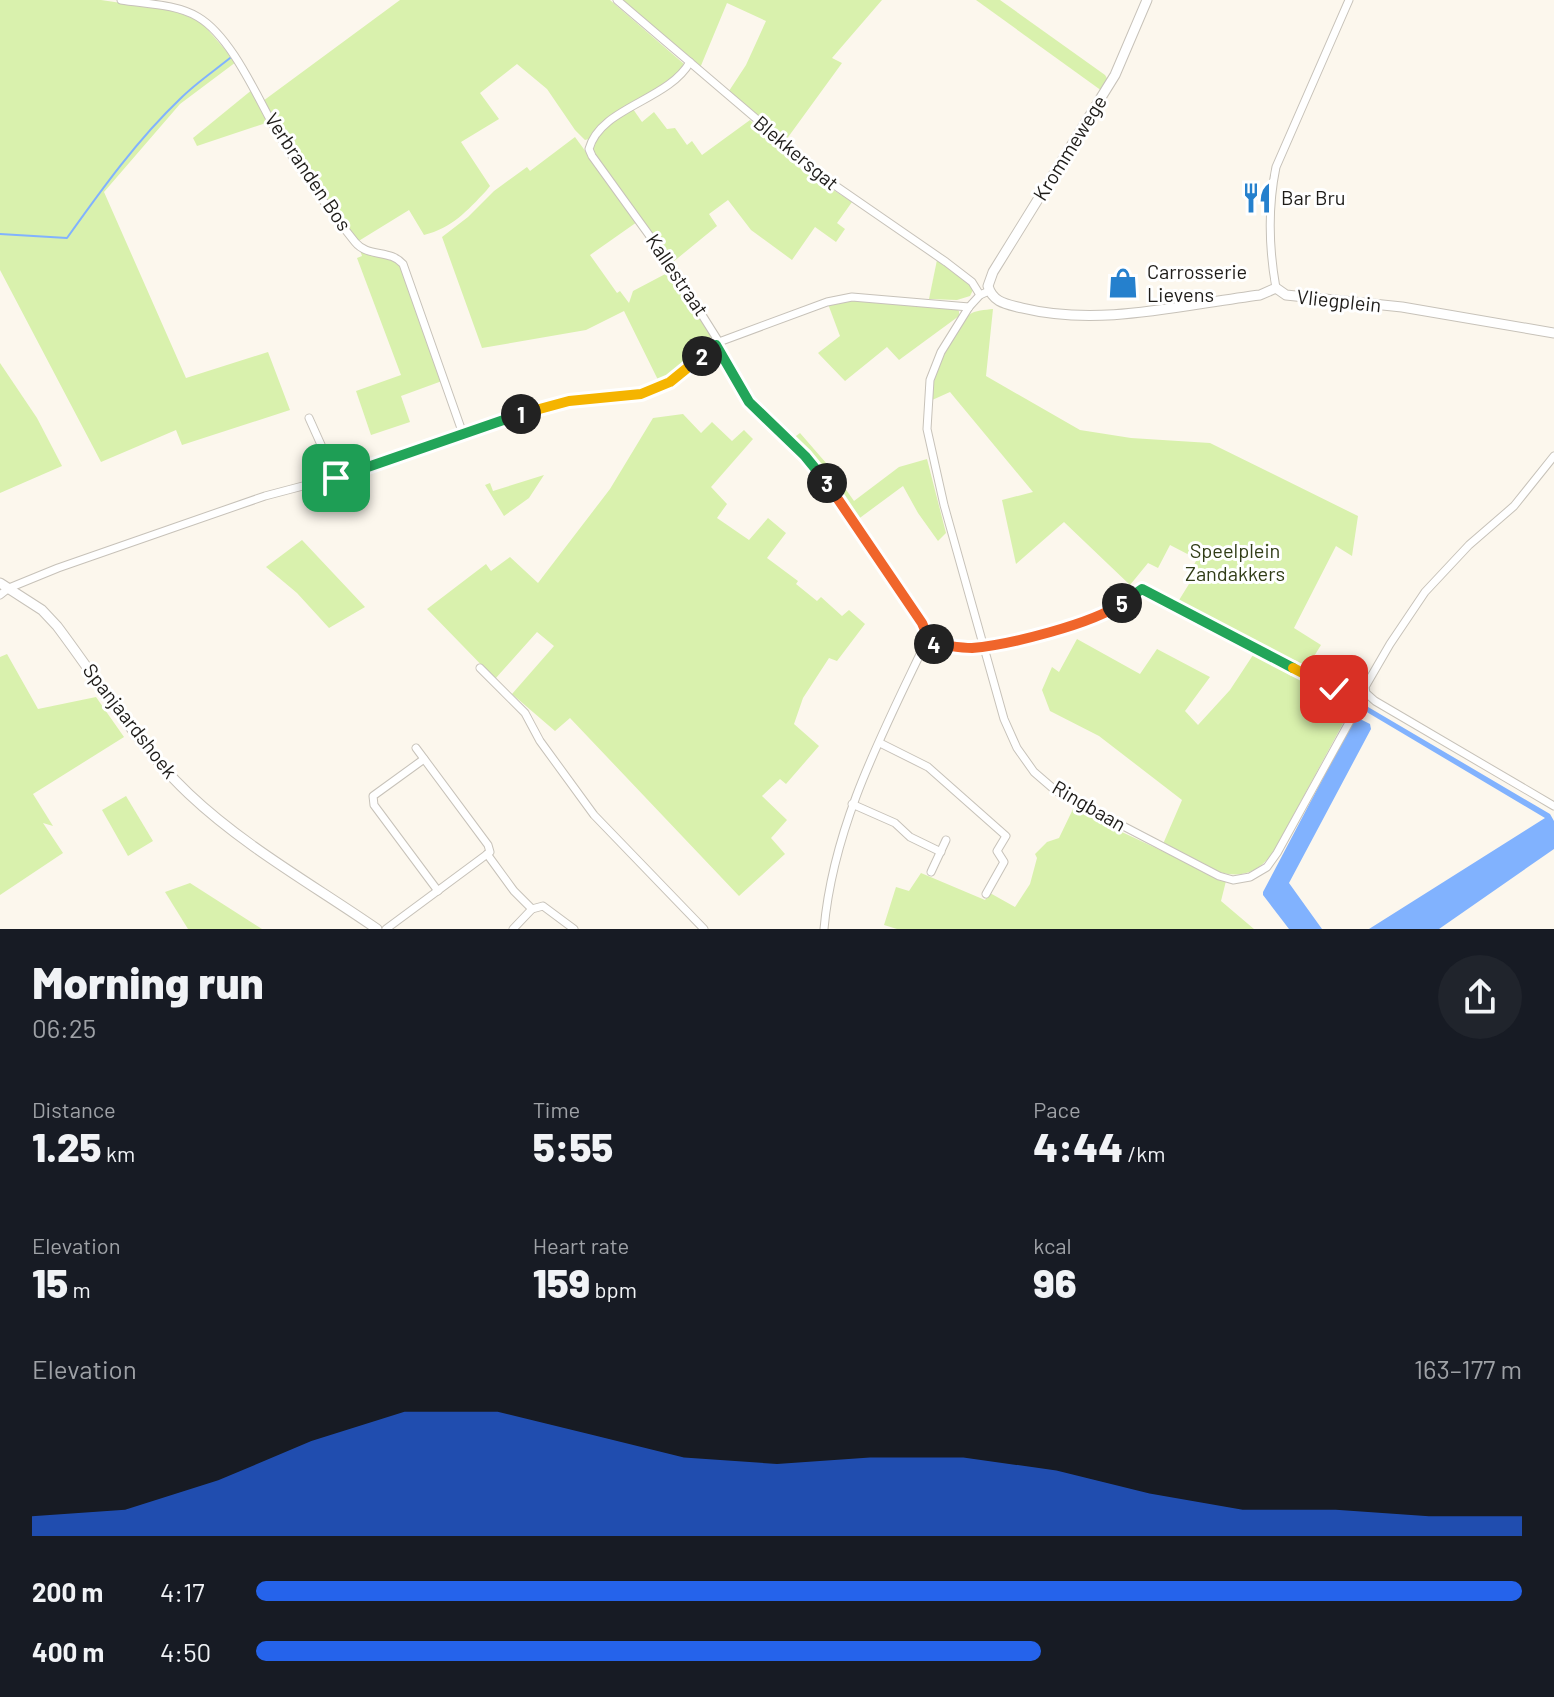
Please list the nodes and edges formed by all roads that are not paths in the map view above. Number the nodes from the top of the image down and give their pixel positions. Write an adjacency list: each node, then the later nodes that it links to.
1 (121, 0): 12 (street, Verbranden Bos)
2 (1147, 0): 7 (street, Krommewege)
3 (1349, 0): 6 (street)
4 (618, 1): 5 (street, Blekkersgat)
5 (690, 62): 7 (street, Blekkersgat); 10 (street, Kallestraat)
6 (1276, 288): 7 (street, Vliegplein); 9 (street, Vliegplein)
7 (985, 293): 8 (street, Ringbaan)
8 (969, 307): 10 (street); 18 (street, Ringbaan)
9 (1554, 333)
10 (718, 344): 12 (street); 17 (street, Kallestraat)
11 (309, 418): 14 (street)
12 (463, 434): 14 (street)
13 (1554, 456): 24 (street)
14 (336, 478): 15 (street)
15 (4, 585): 16 (street); 32 (street, Spanjaardshoek)
16 (0, 595)
17 (931, 644): 18 (street); 20 (street)
18 (985, 646): 18 (street, Ringbaan)
19 (480, 668): 36 (street)
20 (880, 743): 23 (street); 30 (street)
21 (416, 748): 22 (street)
22 (424, 759): 27 (street); 29 (street)
23 (852, 804): 26 (street); 37 (street)
24 (1554, 806)
25 (946, 840): 26 (street)
26 (941, 852): 28 (street)
27 (487, 854): 29 (street); 31 (street)
28 (931, 872)
29 (438, 891): 33 (street)
30 (986, 894)
31 (532, 909): 34 (street); 35 (street)
32 (377, 929)
33 (386, 929)
34 (513, 929)
35 (574, 929)
36 (704, 929)
37 (824, 929)

